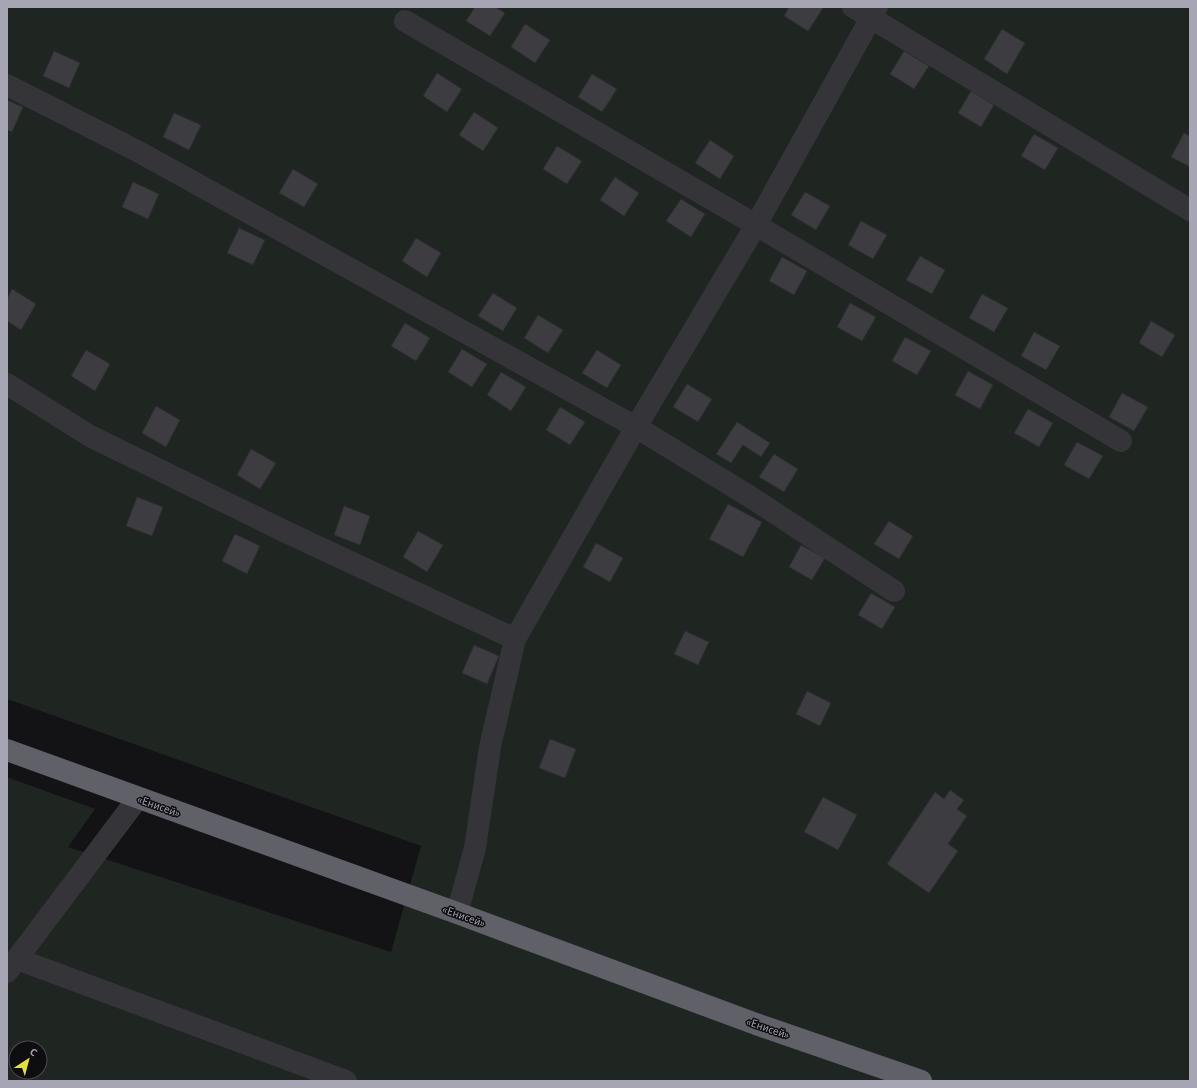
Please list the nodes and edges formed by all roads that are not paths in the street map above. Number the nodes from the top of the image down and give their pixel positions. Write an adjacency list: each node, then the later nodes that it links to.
1 (867, 10): 4 (street); 5 (street)
2 (405, 21): 5 (street)
3 (7, 85): 7 (street)
4 (1190, 210)
5 (756, 225): 7 (street); 8 (street)
6 (7, 384): 10 (street)
7 (636, 427): 9 (street); 10 (street)
8 (1122, 441)
9 (894, 591)
10 (514, 639): 13 (street)
11 (7, 750): 12 (highway, «Енисей»)
12 (138, 798): 13 (highway, «Енисей»); 14 (street)
13 (457, 913): 16 (highway, «Енисей»)
14 (12, 966): 15 (street)
15 (346, 1081)
16 (921, 1081)

